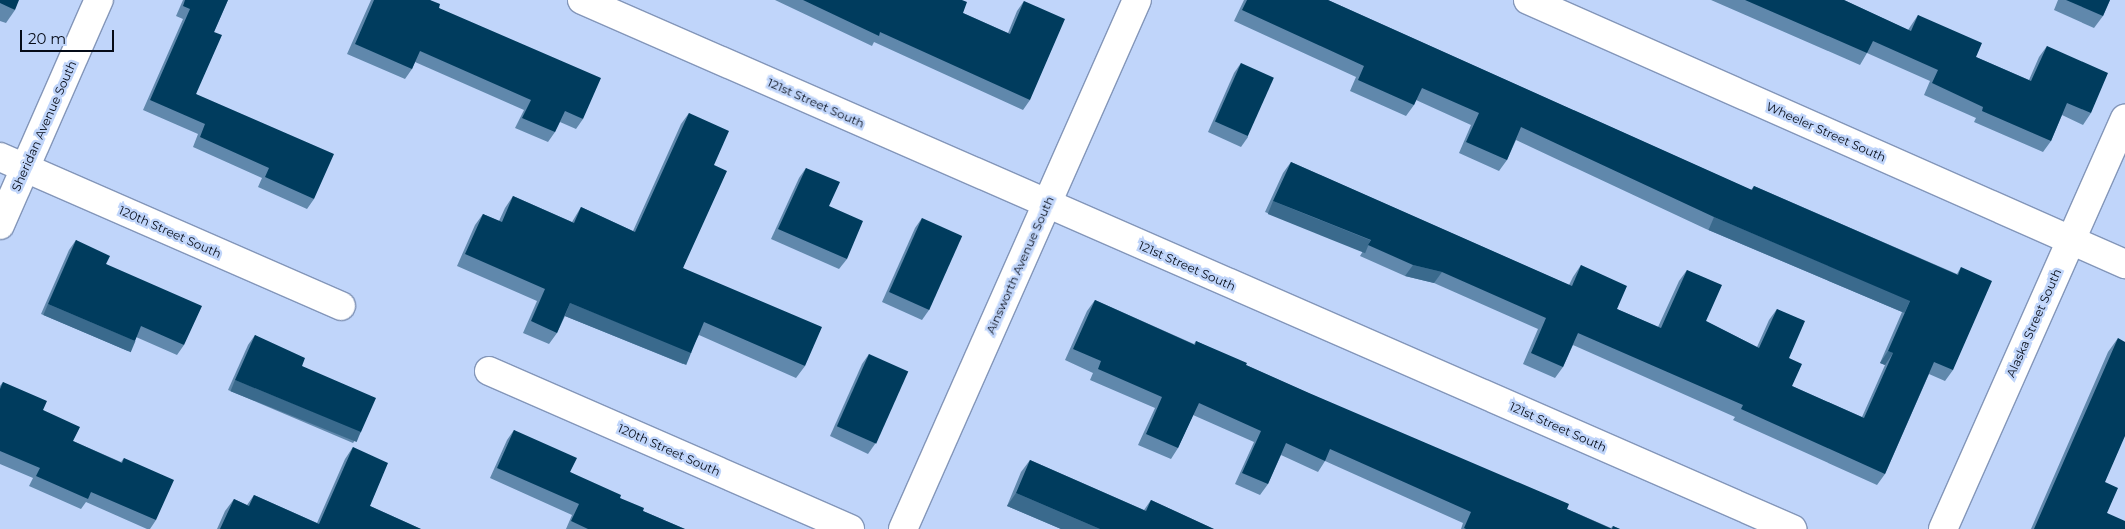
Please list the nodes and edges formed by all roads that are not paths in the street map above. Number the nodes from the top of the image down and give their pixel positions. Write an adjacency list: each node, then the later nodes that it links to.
1 (99, 0): 7 (street, Sheridan Avenue South)
2 (582, 0): 8 (street, 121st Street South)
3 (1137, 0): 8 (street, Ainsworth Avenue South)
4 (1528, 0): 10 (street, Wheeler Street South)
5 (2125, 118): 10 (street, Alaska Street South)
6 (0, 157): 7 (street, 120th Street South)
7 (25, 168): 9 (street, Sheridan Avenue South); 12 (street, 120th Street South)
8 (1047, 205): 15 (street, Ainsworth Avenue South); 16 (street, 121st Street South)
9 (0, 225)
10 (2071, 240): 11 (street, Wheeler Street South); 17 (street, Alaska Street South)
11 (2125, 264)
12 (341, 306)
13 (489, 371): 14 (street, 120th Street South)
14 (850, 529)
15 (903, 529)
16 (1792, 529)
17 (1943, 529)

